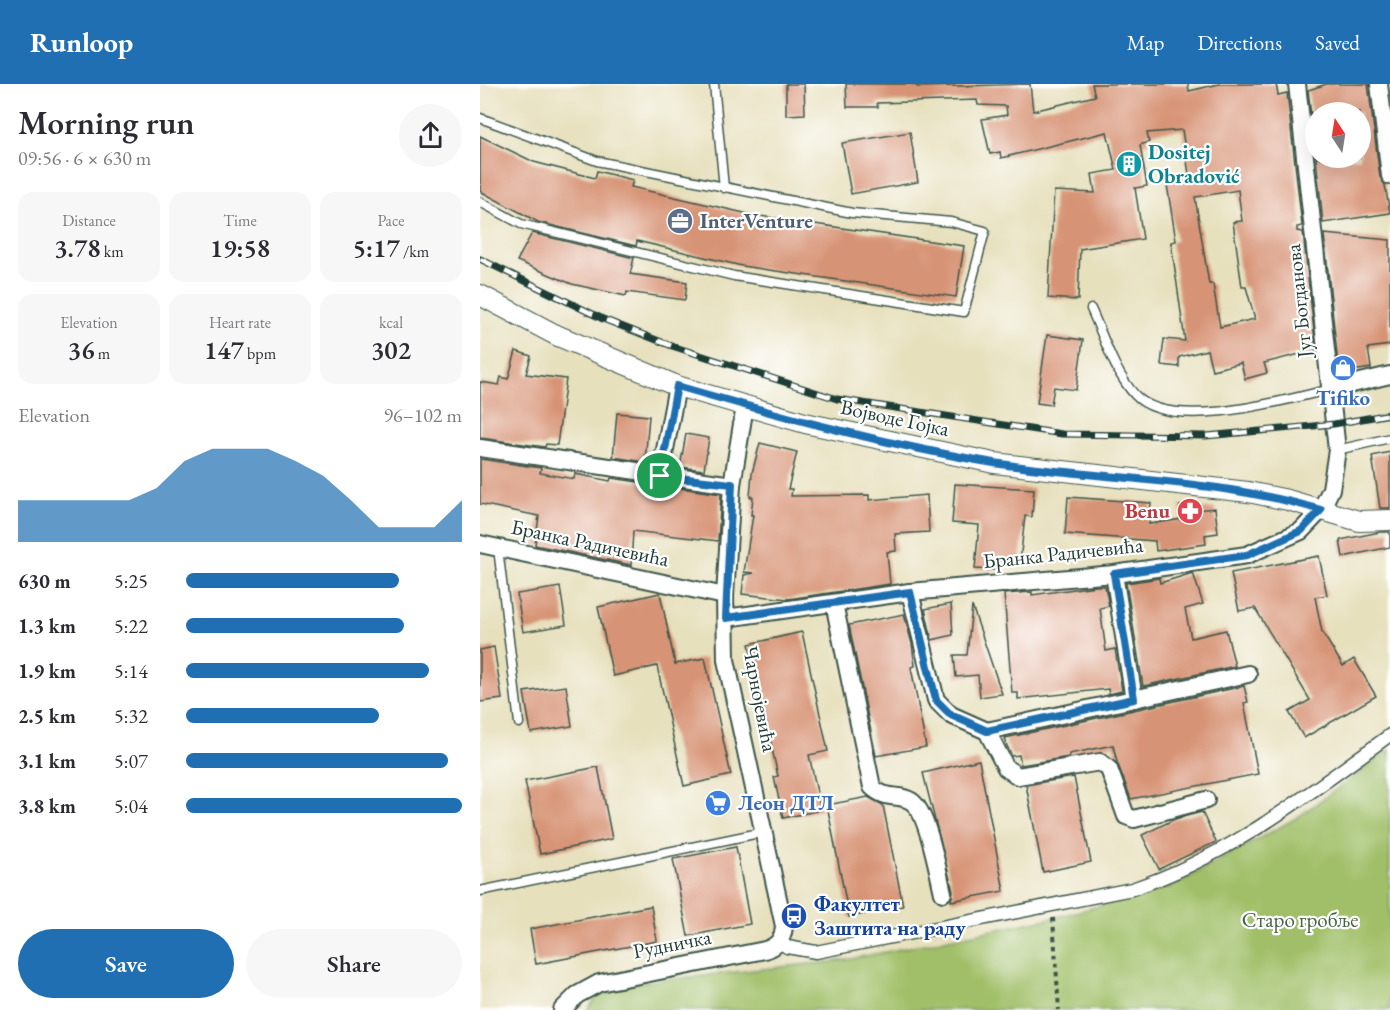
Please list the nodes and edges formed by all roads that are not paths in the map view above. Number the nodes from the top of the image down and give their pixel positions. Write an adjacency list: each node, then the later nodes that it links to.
1 (714, 84): 6 (lane)
2 (1298, 84): 12 (street, Југ Богданова)
3 (1379, 84): 5 (street)
4 (480, 118): 6 (lane)
5 (1390, 176)
6 (724, 188): 7 (lane)
7 (480, 201)
8 (480, 295): 11 (street, Војводе Гојка)
9 (1091, 309): 12 (lane)
10 (1390, 375): 12 (street)
11 (677, 386): 13 (street, Војводе Гојка); 17 (street)
12 (1331, 389): 16 (street, Југ Богданова)
13 (745, 406): 18 (street, Чарнојевића); 19 (street, Војводе Гојка)
14 (1390, 438): 16 (lane)
15 (480, 448): 17 (street)
16 (1337, 450): 19 (street, Југ Богданова)
17 (660, 476): 18 (street)
18 (732, 484): 25 (street, Чарнојевића)
19 (1321, 510): 20 (street); 23 (street, Бранка Радичевића)
20 (1390, 520)
21 (480, 544): 22 (street, Бранка Радичевића)
22 (498, 548): 25 (street, Бранка Радичевића); 30 (lane)
23 (1114, 574): 24 (street, Бранка Радичевића); 29 (street)
24 (910, 592): 26 (street, Бранка Радичевића); 31 (street)
25 (725, 596): 27 (street, Чарнојевића)
26 (834, 603): 27 (street, Бранка Радичевића); 36 (street)
27 (726, 618): 34 (street, Чарнојевића)
28 (1248, 674): 29 (street)
29 (1134, 699): 31 (street)
30 (519, 723)
31 (987, 731): 33 (street)
32 (1390, 735): 37 (street)
33 (1206, 800)
34 (764, 831): 35 (lane); 37 (street, Чарнојевића)
35 (480, 891)
36 (943, 893)
37 (782, 934): 38 (street, Рудничка)
38 (562, 1010)

